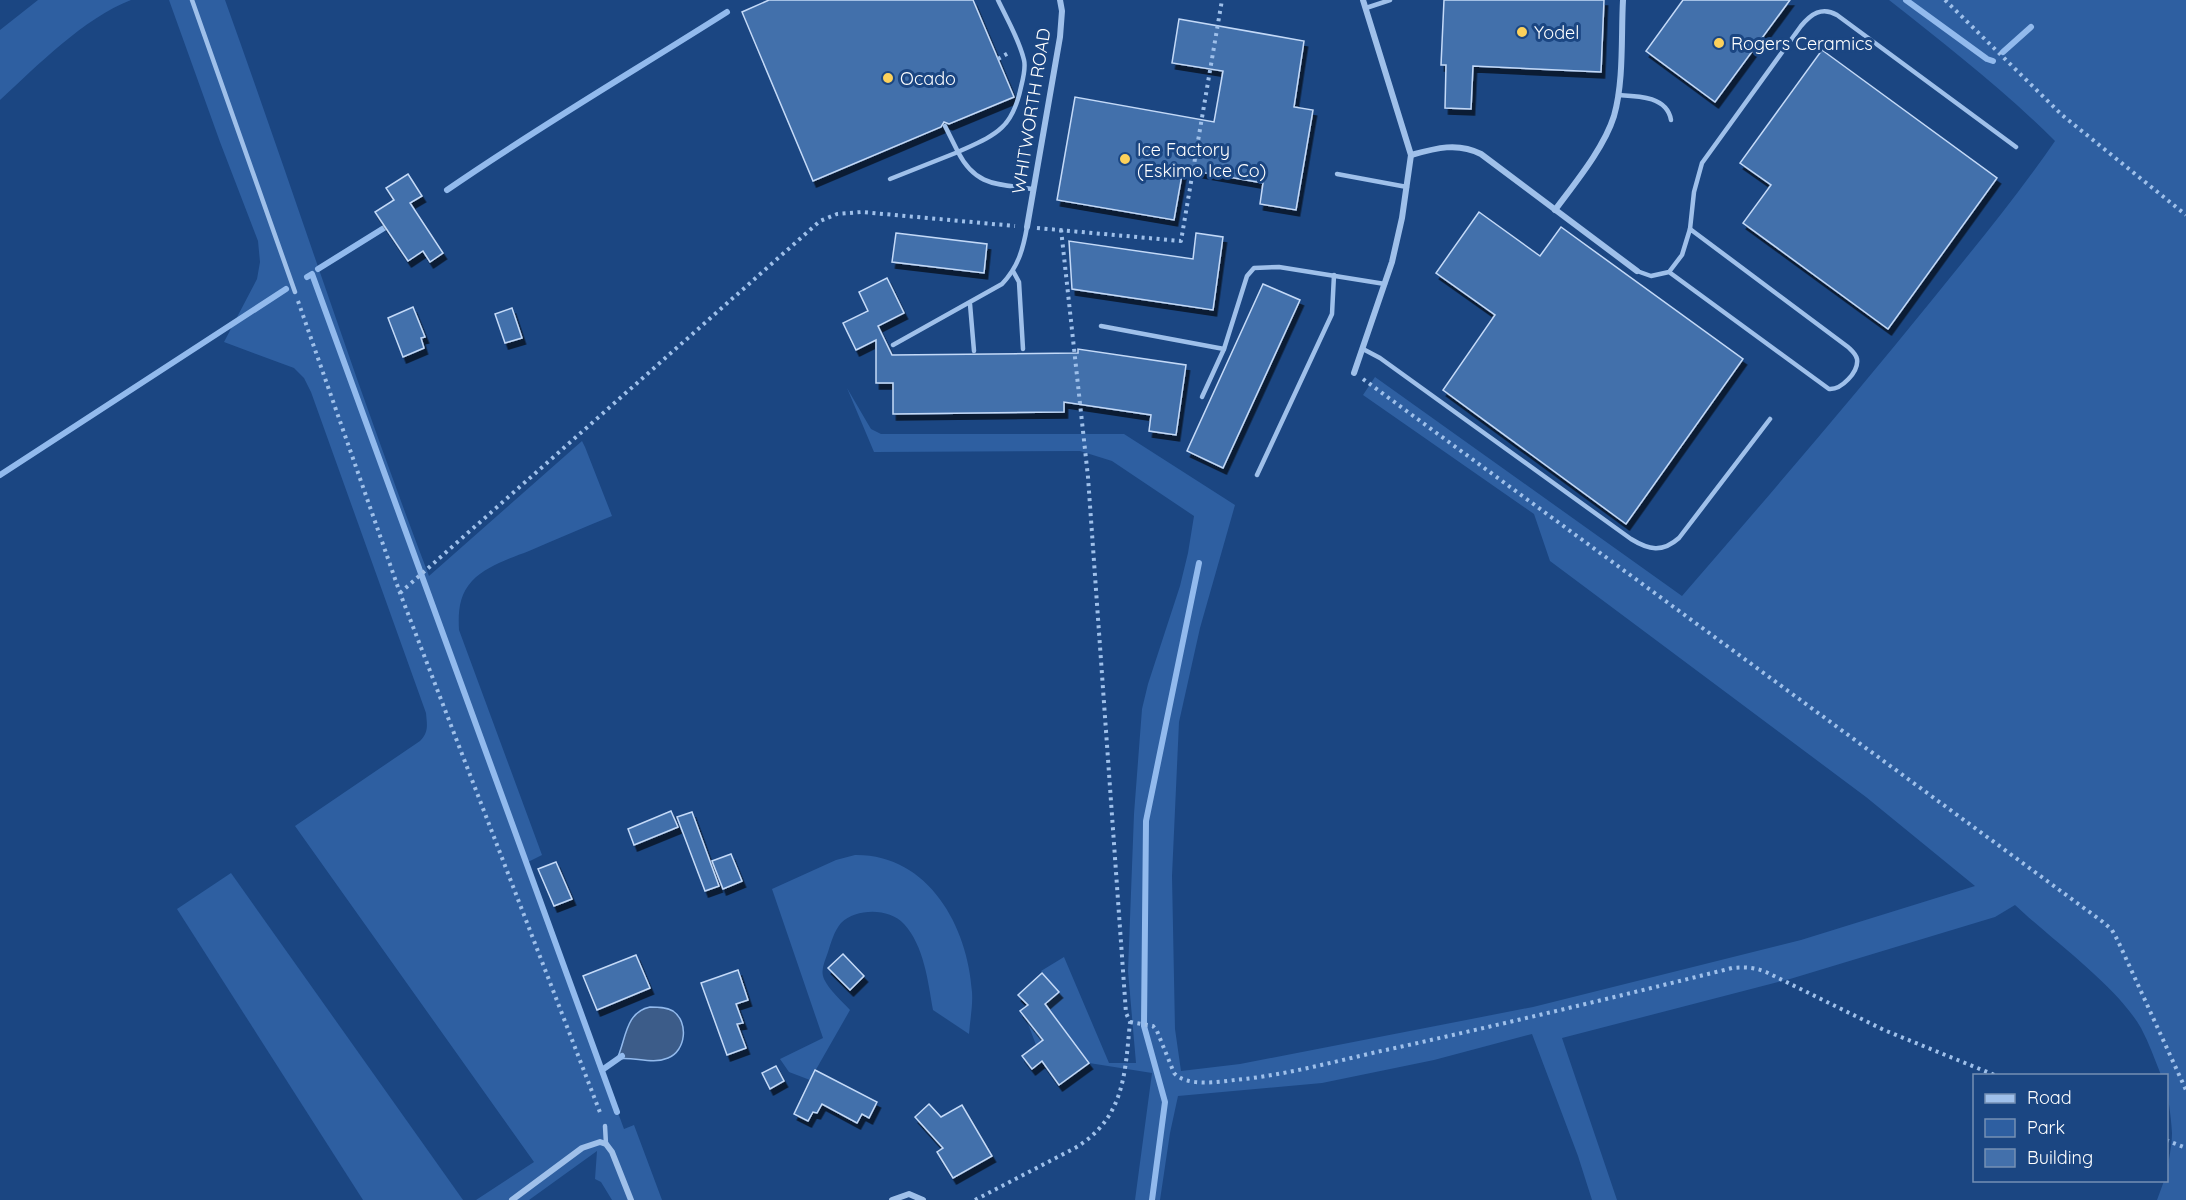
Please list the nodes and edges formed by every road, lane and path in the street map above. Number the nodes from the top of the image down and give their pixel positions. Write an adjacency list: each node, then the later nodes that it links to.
1 (192, 0): 30 (lane)
2 (999, 0): 14 (lane)
3 (1060, 0): 19 (street, WHITWORTH ROAD)
4 (1222, 0): 23 (path)
5 (1363, 0): 9 (street)
6 (1390, 0): 9 (lane)
7 (1623, 0): 10 (street)
8 (1945, 0): 21 (path)
9 (1366, 8): 15 (street)
10 (1618, 94): 11 (lane); 20 (street)
11 (1671, 120)
12 (945, 126): 14 (lane)
13 (2016, 147): 24 (lane)
14 (958, 152): 17 (lane); 19 (lane)
15 (1411, 154): 18 (street); 20 (street)
16 (1337, 174): 18 (lane)
17 (890, 179)
18 (1407, 187): 29 (street)
19 (1033, 189): 22 (street, WHITWORTH ROAD)
20 (1555, 210): 26 (street)
21 (2186, 215)
22 (1028, 227): 23 (path); 25 (lane); 42 (path)
23 (1061, 229): 43 (path)
24 (1690, 229): 27 (lane); 27 (lane)
25 (1013, 271): 31 (lane); 34 (lane)
26 (1637, 271): 27 (lane)
27 (1668, 272)
28 (1334, 274): 29 (lane); 35 (lane); 41 (lane)
29 (1386, 284): 36 (street)
30 (295, 292): 42 (path)
31 (969, 304): 33 (lane); 37 (lane)
32 (1101, 326): 35 (lane)
33 (893, 345)
34 (1023, 349)
35 (1224, 349): 39 (lane)
36 (1363, 349): 38 (street); 40 (lane)
37 (974, 351)
38 (1354, 373): 45 (path)
39 (1202, 397)
40 (1770, 419)
41 (1257, 475)
42 (400, 592): 46 (path)
43 (1130, 1022): 44 (path); 54 (path)
44 (1992, 1074)
45 (2186, 1090)
46 (605, 1126): 48 (lane)
47 (2168, 1141): 49 (path)
48 (606, 1144): 50 (street); 51 (street)
49 (2186, 1148)
50 (512, 1200)
51 (631, 1200)
52 (892, 1200): 53 (street)
53 (923, 1200)
54 (975, 1200)

